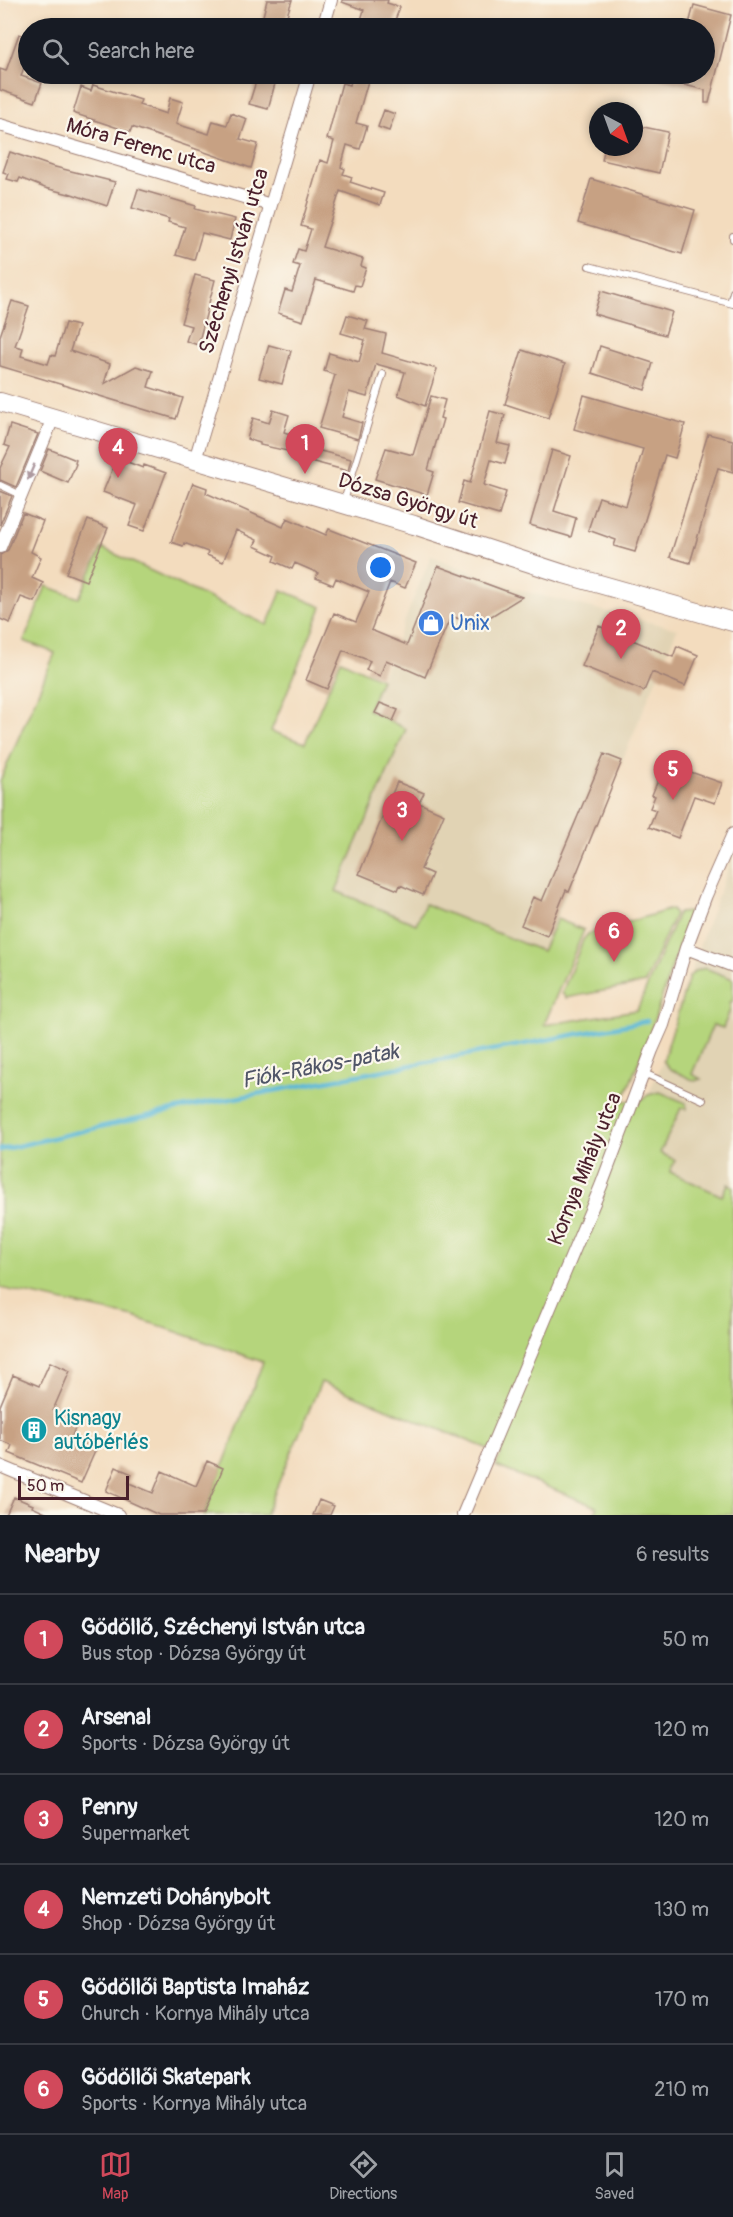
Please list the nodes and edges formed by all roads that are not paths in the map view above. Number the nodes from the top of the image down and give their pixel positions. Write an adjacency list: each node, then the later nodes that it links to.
1 (331, 0): 2 (street)
2 (325, 18)
3 (307, 84): 5 (street, Széchenyi István utca)
4 (0, 125): 5 (street, Móra Ferenc utca)
5 (272, 205): 12 (street, Széchenyi István utca)
6 (589, 266): 8 (lane)
7 (733, 292): 8 (lane)
8 (732, 304)
9 (383, 374): 15 (lane)
10 (0, 402): 11 (main road, Dózsa György út)
11 (54, 418): 12 (main road, Dózsa György út); 14 (street, one-way to 14)
12 (195, 460): 15 (main road, Dózsa György út)
13 (0, 485): 14 (lane)
14 (22, 495): 16 (street)
15 (343, 504): 17 (main road, Dózsa György út)
16 (0, 547)
17 (733, 622)
18 (733, 834): 19 (street, Kornya Mihály utca)
19 (686, 948): 20 (street); 21 (street, Kornya Mihály utca)
20 (733, 966)
21 (644, 1074): 22 (lane); 25 (street, Kornya Mihály utca)
22 (703, 1100)
23 (0, 1466): 24 (street)
24 (118, 1515)
25 (463, 1515)

